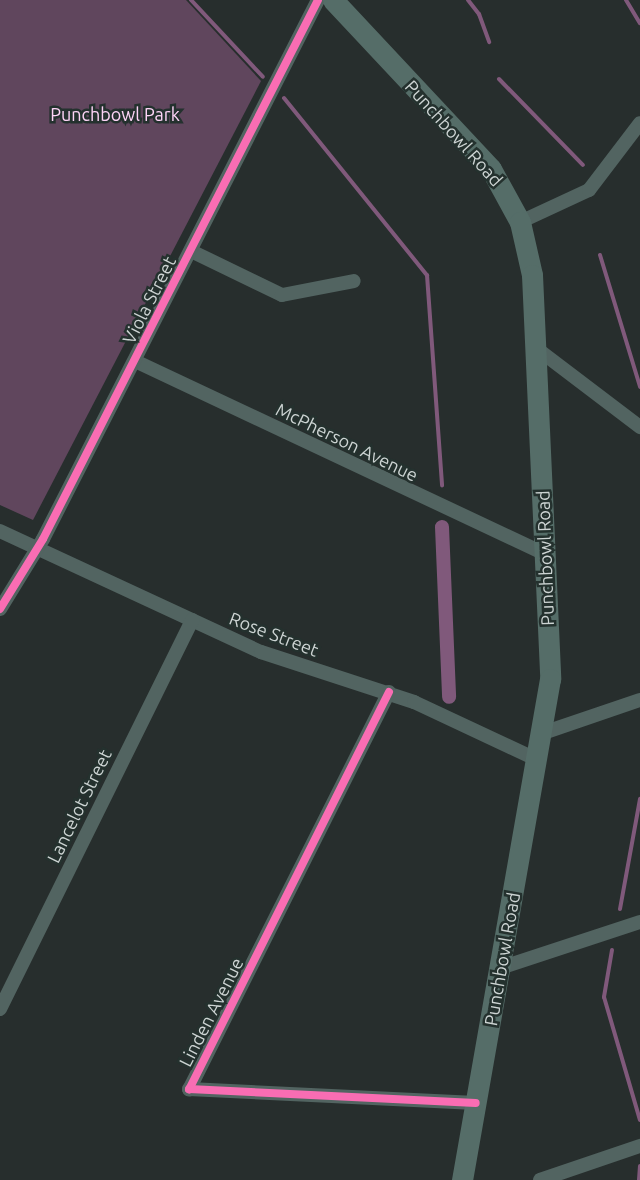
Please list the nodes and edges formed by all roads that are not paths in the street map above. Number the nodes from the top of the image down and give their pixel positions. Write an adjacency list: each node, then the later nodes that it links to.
1 (318, 0): 5 (street, Viola Street)
2 (333, 0): 4 (main road, Punchbowl Road)
3 (639, 128): 4 (street)
4 (520, 222): 7 (main road, Punchbowl Road)
5 (191, 251): 6 (street); 8 (street, Viola Street)
6 (354, 281)
7 (536, 348): 9 (street); 12 (main road, Punchbowl Road)
8 (135, 361): 11 (street, Viola Street); 12 (street, McPherson Avenue)
9 (640, 427)
10 (0, 531): 11 (street, Rose Street)
11 (38, 549): 13 (street, Viola Street); 14 (street, Rose Street)
12 (545, 554): 17 (main road, Punchbowl Road)
13 (0, 610)
14 (192, 620): 15 (street, Rose Street); 21 (street, Lancelot Street)
15 (389, 692): 18 (street, Rose Street); 22 (street, Linden Avenue)
16 (640, 700): 17 (street)
17 (543, 733): 18 (main road, Punchbowl Road)
18 (538, 760): 20 (main road, Punchbowl Road)
19 (640, 922): 20 (street)
20 (500, 968): 22 (main road, Punchbowl Road)
21 (0, 1009)
22 (476, 1103): 24 (main road, Punchbowl Road)
23 (640, 1146): 25 (street)
24 (462, 1180)
25 (540, 1180)

